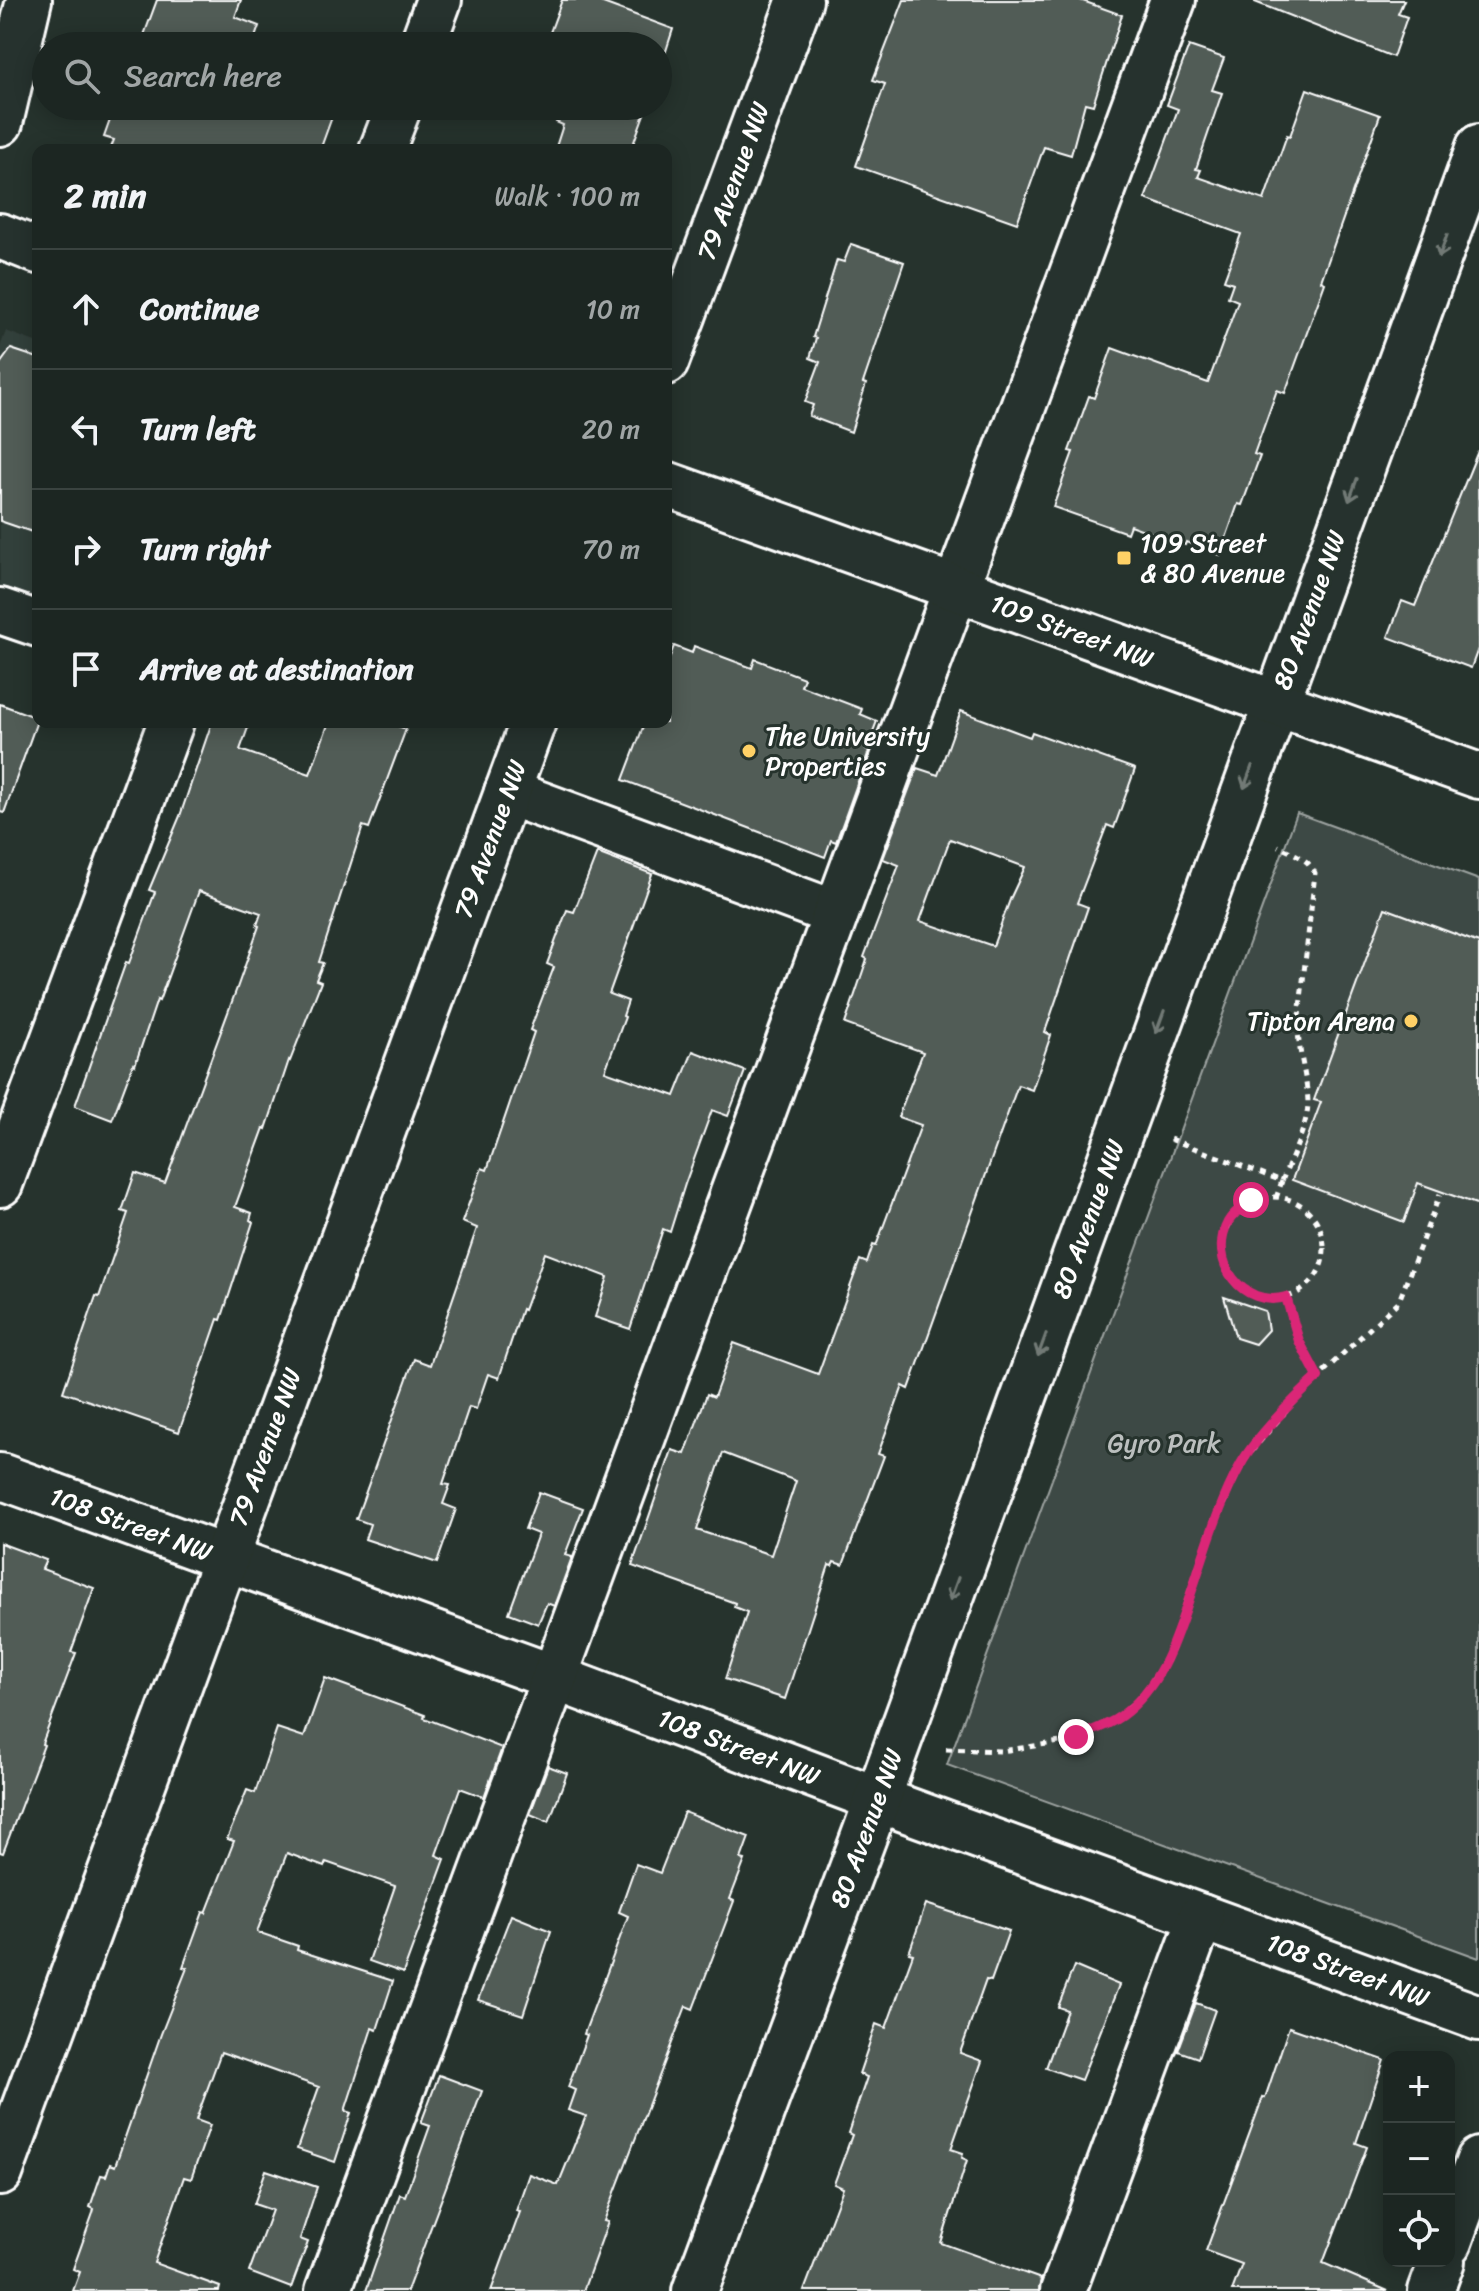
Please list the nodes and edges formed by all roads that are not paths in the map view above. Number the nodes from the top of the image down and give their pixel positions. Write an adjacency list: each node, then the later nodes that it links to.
1 (29, 0): 7 (street)
2 (439, 0): 5 (street)
3 (800, 0): 12 (street, 79 Avenue NW)
4 (1173, 0): 14 (street)
5 (427, 32)
6 (394, 120): 8 (street)
7 (0, 123)
8 (384, 144)
9 (1479, 147): 17 (street, 80 Avenue NW, one-way to 17)
10 (0, 236): 11 (street)
11 (32, 249)
12 (672, 346)
13 (672, 486): 14 (street, 109 Street NW)
14 (955, 589): 17 (street, 109 Street NW); 22 (street)
15 (0, 611): 16 (street)
16 (32, 622)
17 (1275, 704): 20 (street, 109 Street NW); 27 (street, 80 Avenue NW, one-way to 27)
18 (169, 728): 23 (street)
19 (531, 728): 21 (street, 79 Avenue NW)
20 (1479, 776)
21 (507, 792): 22 (street); 25 (street, 79 Avenue NW)
22 (835, 913): 26 (street)
23 (0, 1184)
24 (0, 1476): 25 (street, 108 Street NW)
25 (225, 1558): 26 (street, 108 Street NW); 31 (street, 79 Avenue NW)
26 (553, 1677): 27 (street, 108 Street NW); 34 (street)
27 (877, 1799): 28 (street, 108 Street NW); 35 (street, 80 Avenue NW)
28 (1201, 1917): 29 (street, 108 Street NW); 36 (street)
29 (1479, 2018)
30 (1479, 2160): 32 (street)
31 (0, 2173)
32 (1455, 2226)
33 (1440, 2267): 37 (street)
34 (328, 2291)
35 (695, 2291)
36 (1063, 2291)
37 (1431, 2291)

